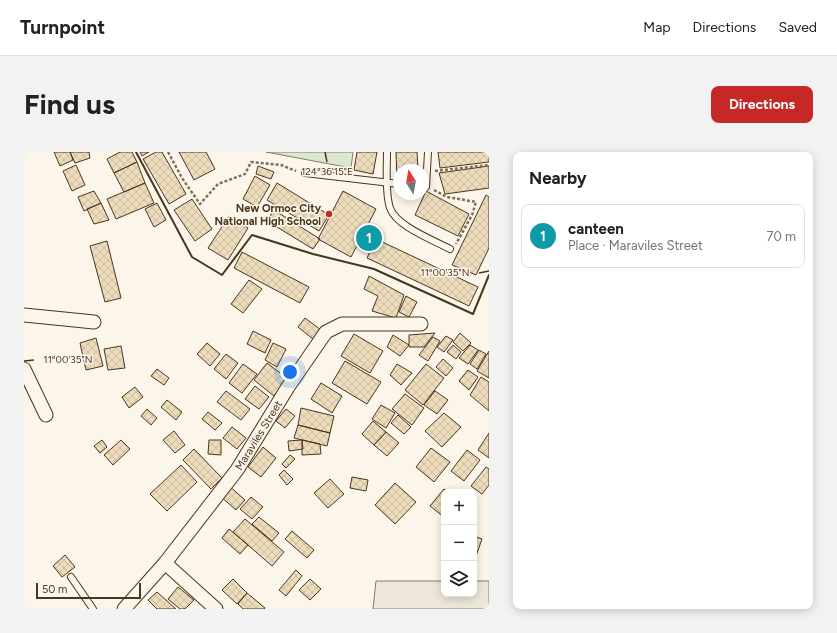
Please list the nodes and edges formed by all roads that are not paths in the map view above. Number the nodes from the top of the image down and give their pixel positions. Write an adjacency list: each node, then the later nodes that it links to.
1 (387, 152): 5 (lane)
2 (428, 152): 3 (lane)
3 (427, 164)
4 (304, 173): 5 (lane)
5 (387, 183): 6 (lane); 7 (lane)
6 (393, 184)
7 (450, 249)
8 (24, 315): 9 (street)
9 (94, 322)
10 (421, 324): 13 (street, Maraviles Street)
11 (24, 369): 12 (street)
12 (46, 415)
13 (165, 563): 16 (street, Maraviles Street); 17 (street)
14 (71, 577): 15 (lane)
15 (93, 609)
16 (124, 609)
17 (216, 609)

